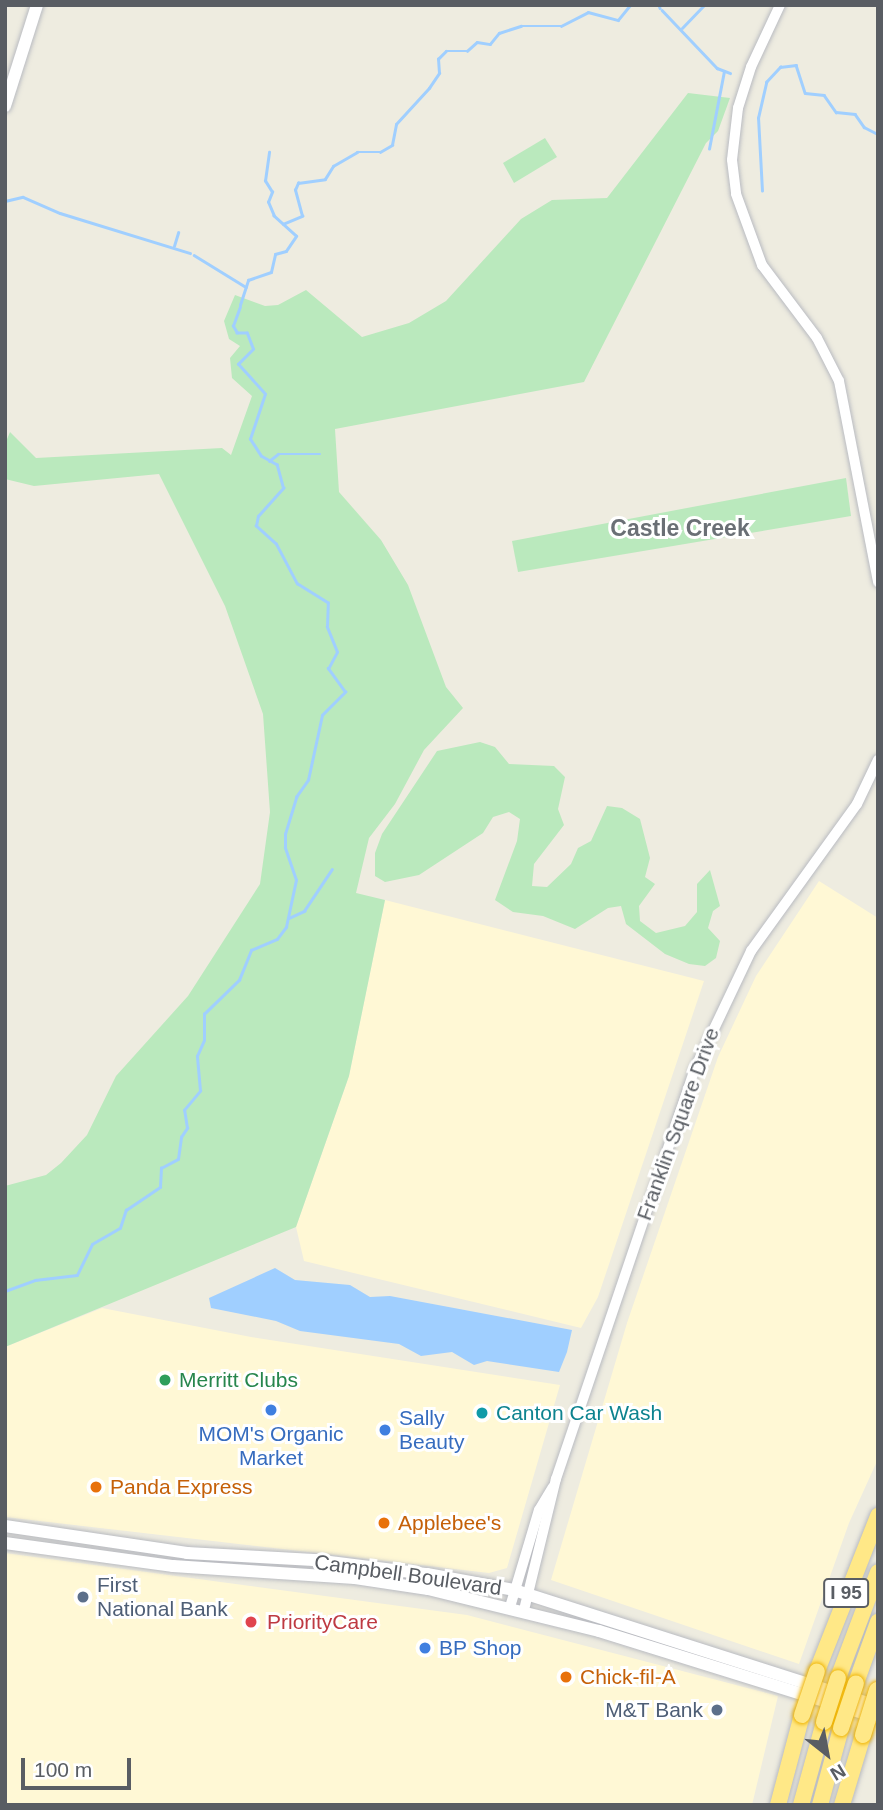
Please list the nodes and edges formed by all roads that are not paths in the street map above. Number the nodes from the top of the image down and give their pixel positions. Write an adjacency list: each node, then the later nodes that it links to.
1 (37, 5): 3 (main road)
2 (780, 5): 4 (street)
3 (5, 106)
4 (878, 582)
5 (878, 760): 10 (street, Franklin Square Drive)
6 (878, 1516): 17 (highway, I 95, bridge)
7 (5, 1526): 10 (main road, Campbell Boulevard)
8 (5, 1543): 11 (main road, Campbell Boulevard)
9 (878, 1572): 18 (highway, bridge)
10 (521, 1592): 11 (street, Franklin Square Drive); 12 (street, Franklin Square Drive); 15 (main road, Campbell Boulevard)
11 (510, 1607): 12 (main road, Campbell Boulevard)
12 (524, 1610): 16 (main road, Campbell Boulevard)
13 (878, 1622): 19 (highway, bridge)
14 (877, 1689): 20 (highway, bridge)
15 (878, 1706)
16 (878, 1718)
17 (778, 1805)
18 (801, 1805)
19 (820, 1805)
20 (842, 1805)

